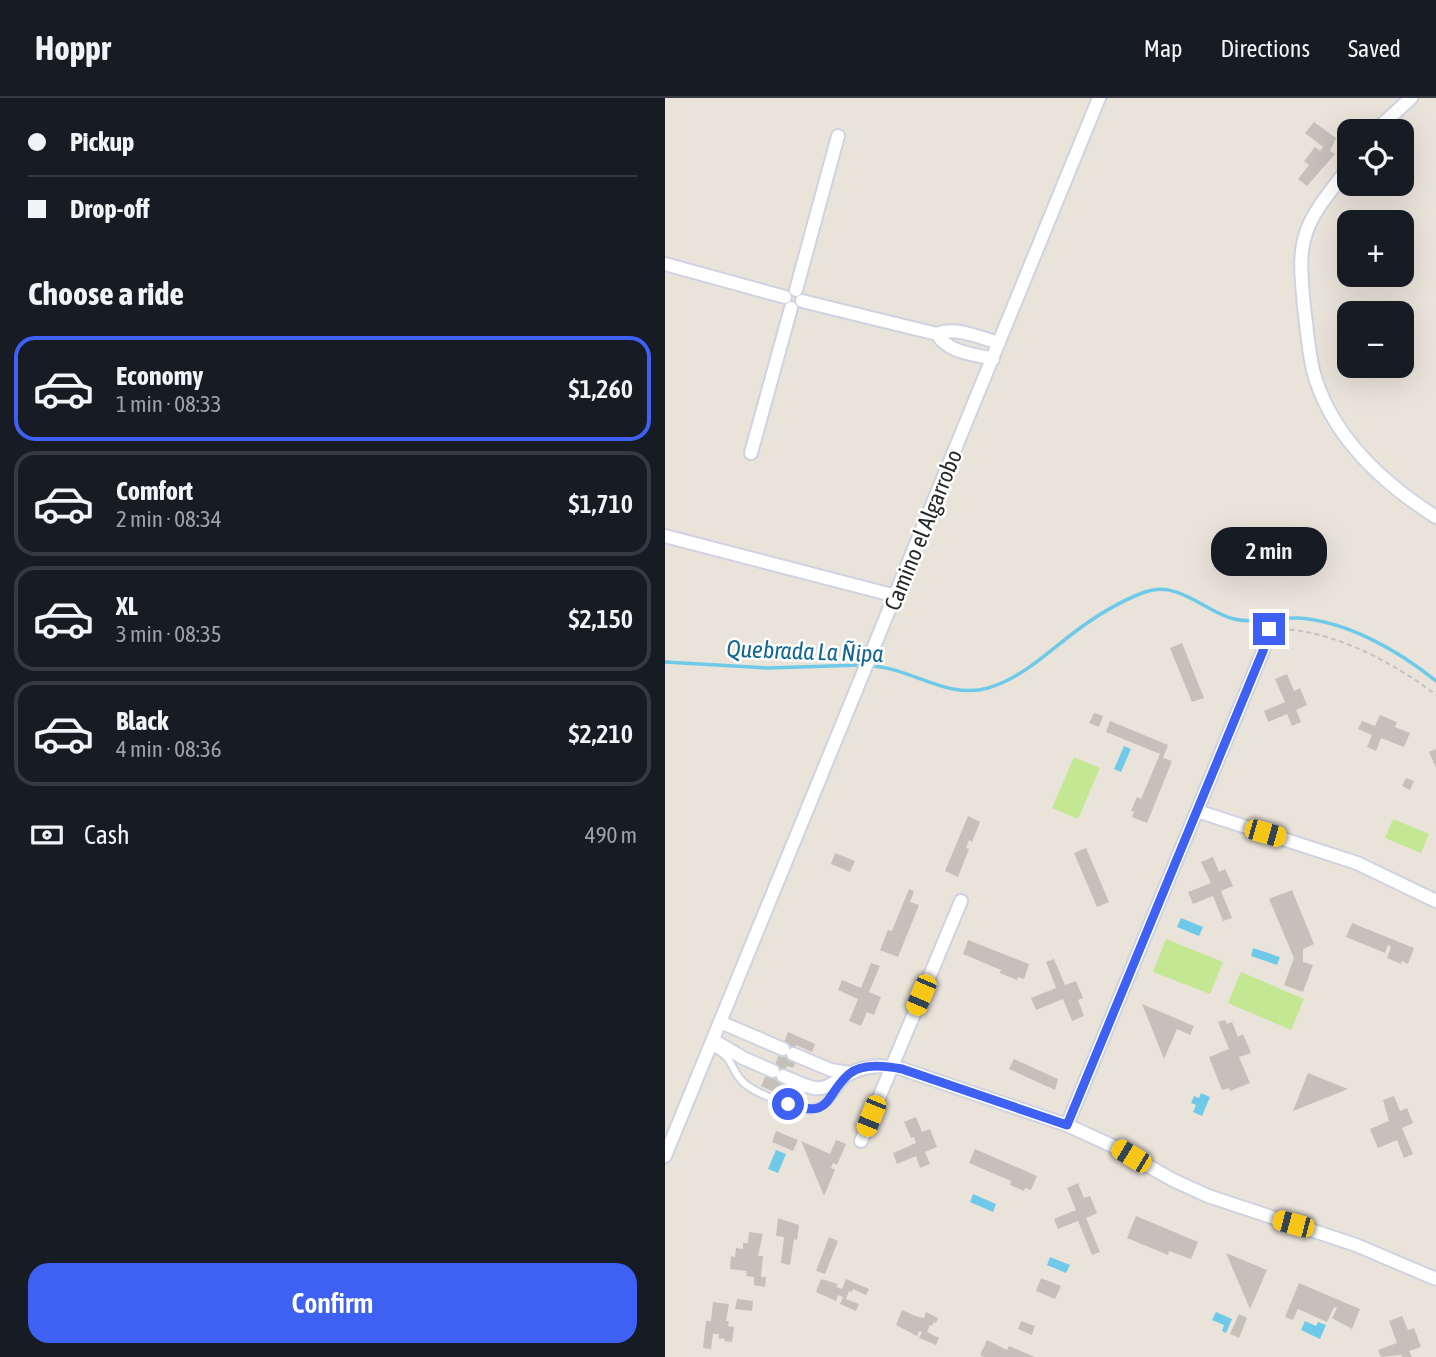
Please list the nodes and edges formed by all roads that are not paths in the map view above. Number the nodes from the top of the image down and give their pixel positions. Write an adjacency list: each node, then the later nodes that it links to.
1 (1099, 98): 9 (street, Camino el Algarrobo)
2 (1411, 98): 3 (street)
3 (1388, 119)
4 (838, 136): 7 (street)
5 (1337, 183): 12 (street)
6 (665, 264): 7 (street)
7 (794, 299): 8 (street); 11 (street)
8 (937, 334): 9 (street); 10 (street)
9 (999, 344): 10 (street, Camino el Algarrobo)
10 (993, 359): 14 (street, Camino el Algarrobo)
11 (751, 453)
12 (1436, 517)
13 (665, 536): 14 (street)
14 (896, 596): 19 (street, Camino el Algarrobo)
15 (1269, 629): 16 (street)
16 (1197, 811): 18 (street); 23 (street)
17 (961, 901): 21 (street)
18 (1436, 901)
19 (720, 1022): 20 (street, Camino el Algarrobo); 22 (street)
20 (712, 1044): 22 (street); 22 (lane); 25 (street, Camino el Algarrobo)
21 (891, 1067): 22 (street); 23 (street); 24 (street)
22 (850, 1073)
23 (1067, 1125): 26 (street)
24 (861, 1141)
25 (665, 1156)
26 (1436, 1279)

